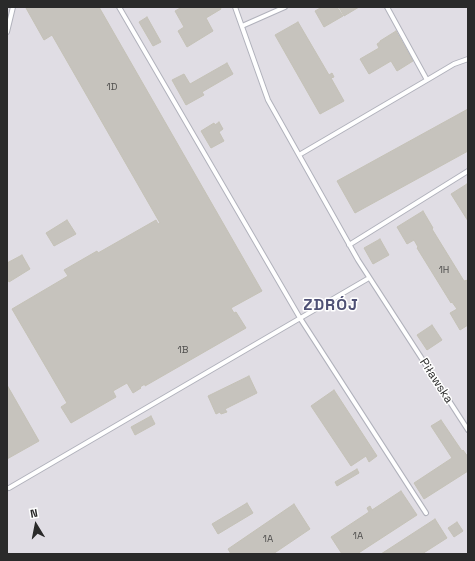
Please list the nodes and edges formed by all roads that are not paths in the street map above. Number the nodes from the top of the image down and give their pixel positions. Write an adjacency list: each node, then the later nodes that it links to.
1 (13, 7): 7 (lane)
2 (120, 7): 14 (lane)
3 (235, 7): 6 (lane, Piławska)
4 (284, 7): 6 (lane)
5 (387, 7): 9 (lane)
6 (242, 26): 10 (lane, Piławska)
7 (7, 32)
8 (468, 59): 9 (lane)
9 (427, 80): 10 (lane)
10 (299, 155): 12 (lane, Piławska)
11 (468, 171): 12 (lane)
12 (350, 245): 13 (lane, Piławska)
13 (369, 278): 14 (lane); 15 (lane, Piławska)
14 (300, 318): 16 (lane); 17 (lane)
15 (468, 430)
16 (9, 488)
17 (426, 513)

